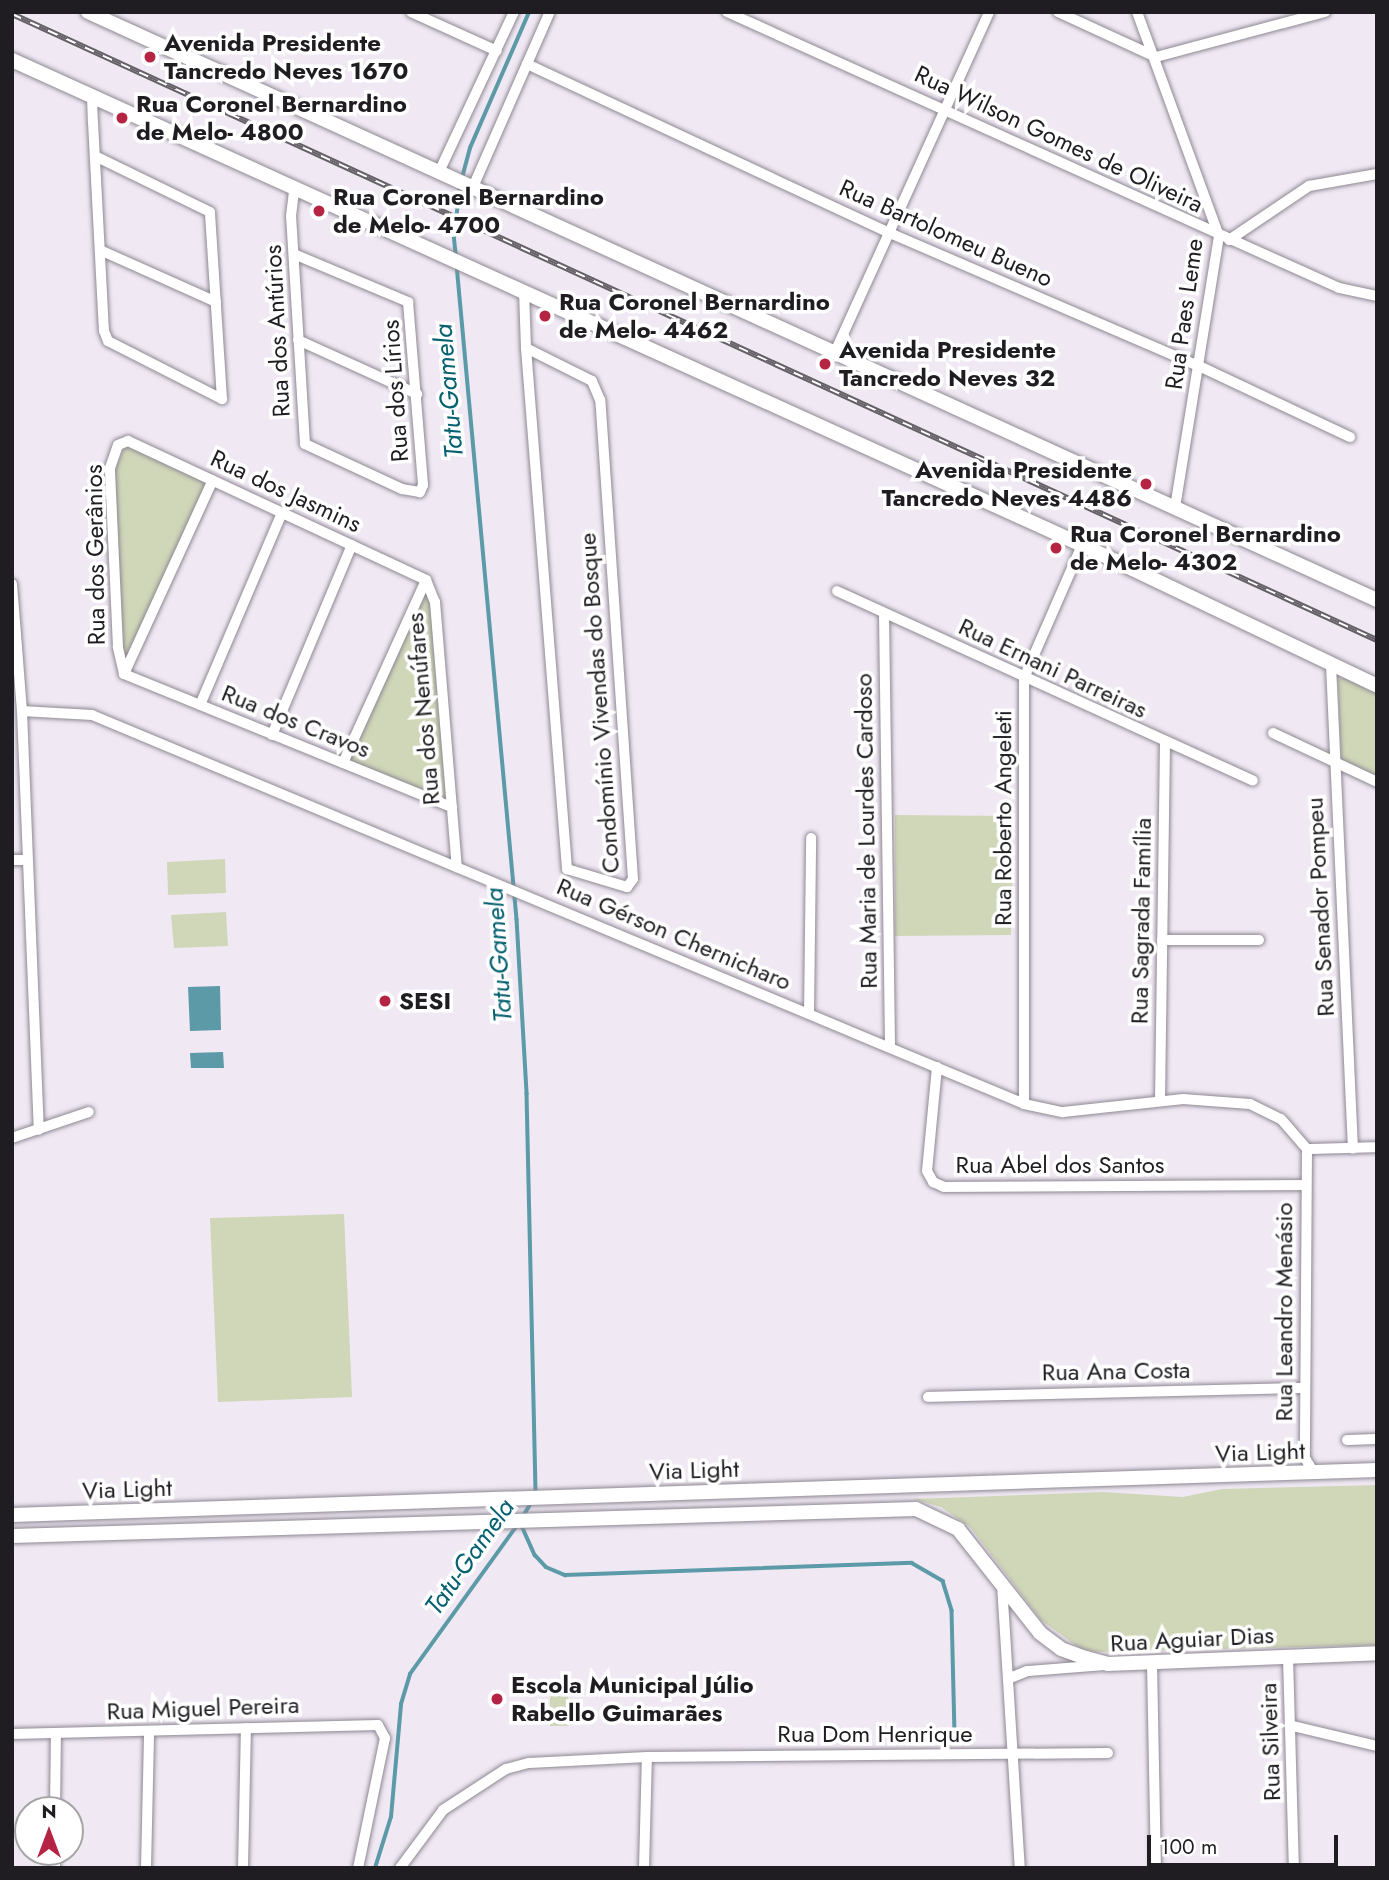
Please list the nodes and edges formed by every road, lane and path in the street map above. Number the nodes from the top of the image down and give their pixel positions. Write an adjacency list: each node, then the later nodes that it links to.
1 (88, 12): 18 (main road)
2 (411, 12): 11 (street)
3 (514, 12): 11 (street)
4 (550, 12): 14 (street)
5 (727, 12): 16 (street, Rua Wilson Gomes de Oliveira)
6 (989, 12): 16 (street)
7 (1058, 12): 12 (street)
8 (1137, 12): 12 (street, Rua Paes Leme)
9 (1325, 12): 10 (street)
10 (1286, 16): 12 (street)
11 (497, 51): 18 (street)
12 (1156, 57): 23 (street, Rua Paes Leme)
13 (12, 60): 15 (main road)
14 (527, 64): 20 (street); 22 (street, Rua Bartolomeu Bueno)
15 (92, 97): 17 (street); 21 (main road)
16 (947, 110): 22 (street); 23 (street, Rua Wilson Gomes de Oliveira)
17 (95, 156): 24 (street); 28 (street)
18 (441, 173): 20 (main road)
19 (1377, 174): 23 (street)
20 (471, 186): 31 (main road)
21 (294, 190): 25 (street, Rua dos Antúrios); 26 (main road)
22 (892, 234): 31 (street); 32 (street, Rua Bartolomeu Bueno)
23 (1224, 238): 27 (street, Rua Wilson Gomes de Oliveira); 32 (street, Rua Paes Leme)
24 (100, 250): 28 (street); 28 (street)
25 (294, 254): 29 (street, Rua dos Antúrios); 33 (street, Rua dos Lírios)
26 (524, 291): 30 (street, Condomínio Vivendas do Bosque); 41 (main road)
27 (1377, 296)
28 (216, 302)
29 (298, 340): 33 (street); 36 (street, Rua dos Antúrios)
30 (526, 348): 30 (street, Condomínio Vivendas do Bosque)
31 (835, 352): 38 (main road)
32 (1199, 366): 34 (street, Rua Bartolomeu Bueno); 38 (street, Rua Paes Leme)
33 (417, 394): 36 (street, Rua dos Lírios)
34 (1350, 437)
35 (128, 440): 37 (street, Rua dos Jasmins); 49 (street, Rua dos Gerânios)
36 (423, 476)
37 (213, 480): 39 (street, Rua dos Jasmins); 49 (street)
38 (1175, 508): 45 (main road)
39 (282, 513): 40 (street, Rua dos Jasmins); 52 (street)
40 (352, 545): 42 (street, Rua dos Jasmins); 55 (street)
41 (1082, 545): 48 (main road); 50 (street, Rua Roberto Angeleti)
42 (426, 580): 57 (street); 61 (street, Rua dos Nenúfares)
43 (12, 584): 46 (street)
44 (837, 591): 47 (street, Rua Ernani Parreiras)
45 (1377, 600)
46 (13, 602): 53 (street)
47 (884, 614): 50 (street, Rua Ernani Parreiras); 69 (street, Rua Maria de Lourdes Cardoso)
48 (1331, 665): 51 (main road); 58 (street, Rua Senador Pompeu)
49 (124, 674): 52 (street, Rua dos Cravos)
50 (1024, 678): 56 (street, Rua Ernani Parreiras); 72 (street, Rua Roberto Angeleti)
51 (1377, 686)
52 (200, 705): 55 (street, Rua dos Cravos)
53 (22, 711): 64 (street); 65 (street, Rua Gérson Chernicharo)
54 (1273, 733): 58 (street)
55 (272, 735): 57 (street, Rua dos Cravos)
56 (1165, 743): 59 (street, Rua Ernani Parreiras); 66 (street, Rua Sagrada Família)
57 (343, 763): 61 (street, Rua dos Cravos)
58 (1334, 764): 60 (street); 77 (street, Rua Senador Pompeu)
59 (1254, 781)
60 (1377, 782)
61 (452, 807): 65 (street, Rua dos Nenúfares)
62 (811, 838): 68 (street)
63 (12, 860): 64 (street)
64 (27, 860): 74 (street)
65 (457, 867): 68 (street, Rua Gérson Chernicharo)
66 (1162, 940): 67 (street); 71 (street, Rua Sagrada Família)
67 (1259, 940)
68 (809, 1014): 69 (street, Rua Gérson Chernicharo)
69 (890, 1047): 70 (street, Rua Gérson Chernicharo)
70 (937, 1067): 72 (street, Rua Gérson Chernicharo); 79 (street, Rua Abel dos Santos)
71 (1160, 1101): 72 (street, Rua Gérson Chernicharo); 78 (street, Rua Gérson Chernicharo)
72 (1024, 1104)
73 (89, 1112): 74 (street)
74 (39, 1130): 75 (street)
75 (12, 1138)
76 (1377, 1147): 77 (street)
77 (1353, 1148): 78 (street)
78 (1307, 1149): 79 (street, Rua Leandro Menásio)
79 (1305, 1185): 80 (street, Rua Leandro Menásio)
80 (1305, 1388): 81 (street, Rua Ana Costa); 85 (street, Rua Leandro Menásio)
81 (928, 1397)
82 (1377, 1439): 83 (street)
83 (1348, 1440)
84 (1377, 1471): 85 (main road, Via Light)
85 (1314, 1473): 86 (main road, Via Light)
86 (12, 1515)
87 (12, 1536): 88 (main road, Via Light)
88 (1001, 1583): 92 (main road, Via Light); 93 (street)
89 (1377, 1653): 90 (main road, Rua Aguiar Dias)
90 (1288, 1657): 91 (main road, Rua Aguiar Dias); 94 (street, Rua Silveira)
91 (1152, 1663): 92 (main road, Rua Aguiar Dias); 110 (street)
92 (1108, 1664): 93 (street, Rua Aguiar Dias)
93 (1010, 1678): 101 (street)
94 (1293, 1726): 99 (street); 111 (street, Rua Silveira)
95 (246, 1728): 96 (street, Rua Miguel Pereira); 105 (street); 106 (street, Rua Miguel Pereira)
96 (149, 1731): 97 (street, Rua Miguel Pereira); 104 (street)
97 (56, 1733): 98 (street, Rua Miguel Pereira); 103 (street)
98 (12, 1734)
99 (1377, 1746)
100 (1108, 1753): 101 (street, Rua Dom Henrique)
101 (1014, 1754): 102 (street, Rua Dom Henrique); 109 (street)
102 (647, 1757): 107 (street, Rua Dom Henrique); 108 (street)
103 (55, 1796)
104 (146, 1868)
105 (243, 1868)
106 (358, 1868)
107 (400, 1868)
108 (644, 1868)
109 (1020, 1868)
110 (1156, 1868)
111 (1295, 1868)

